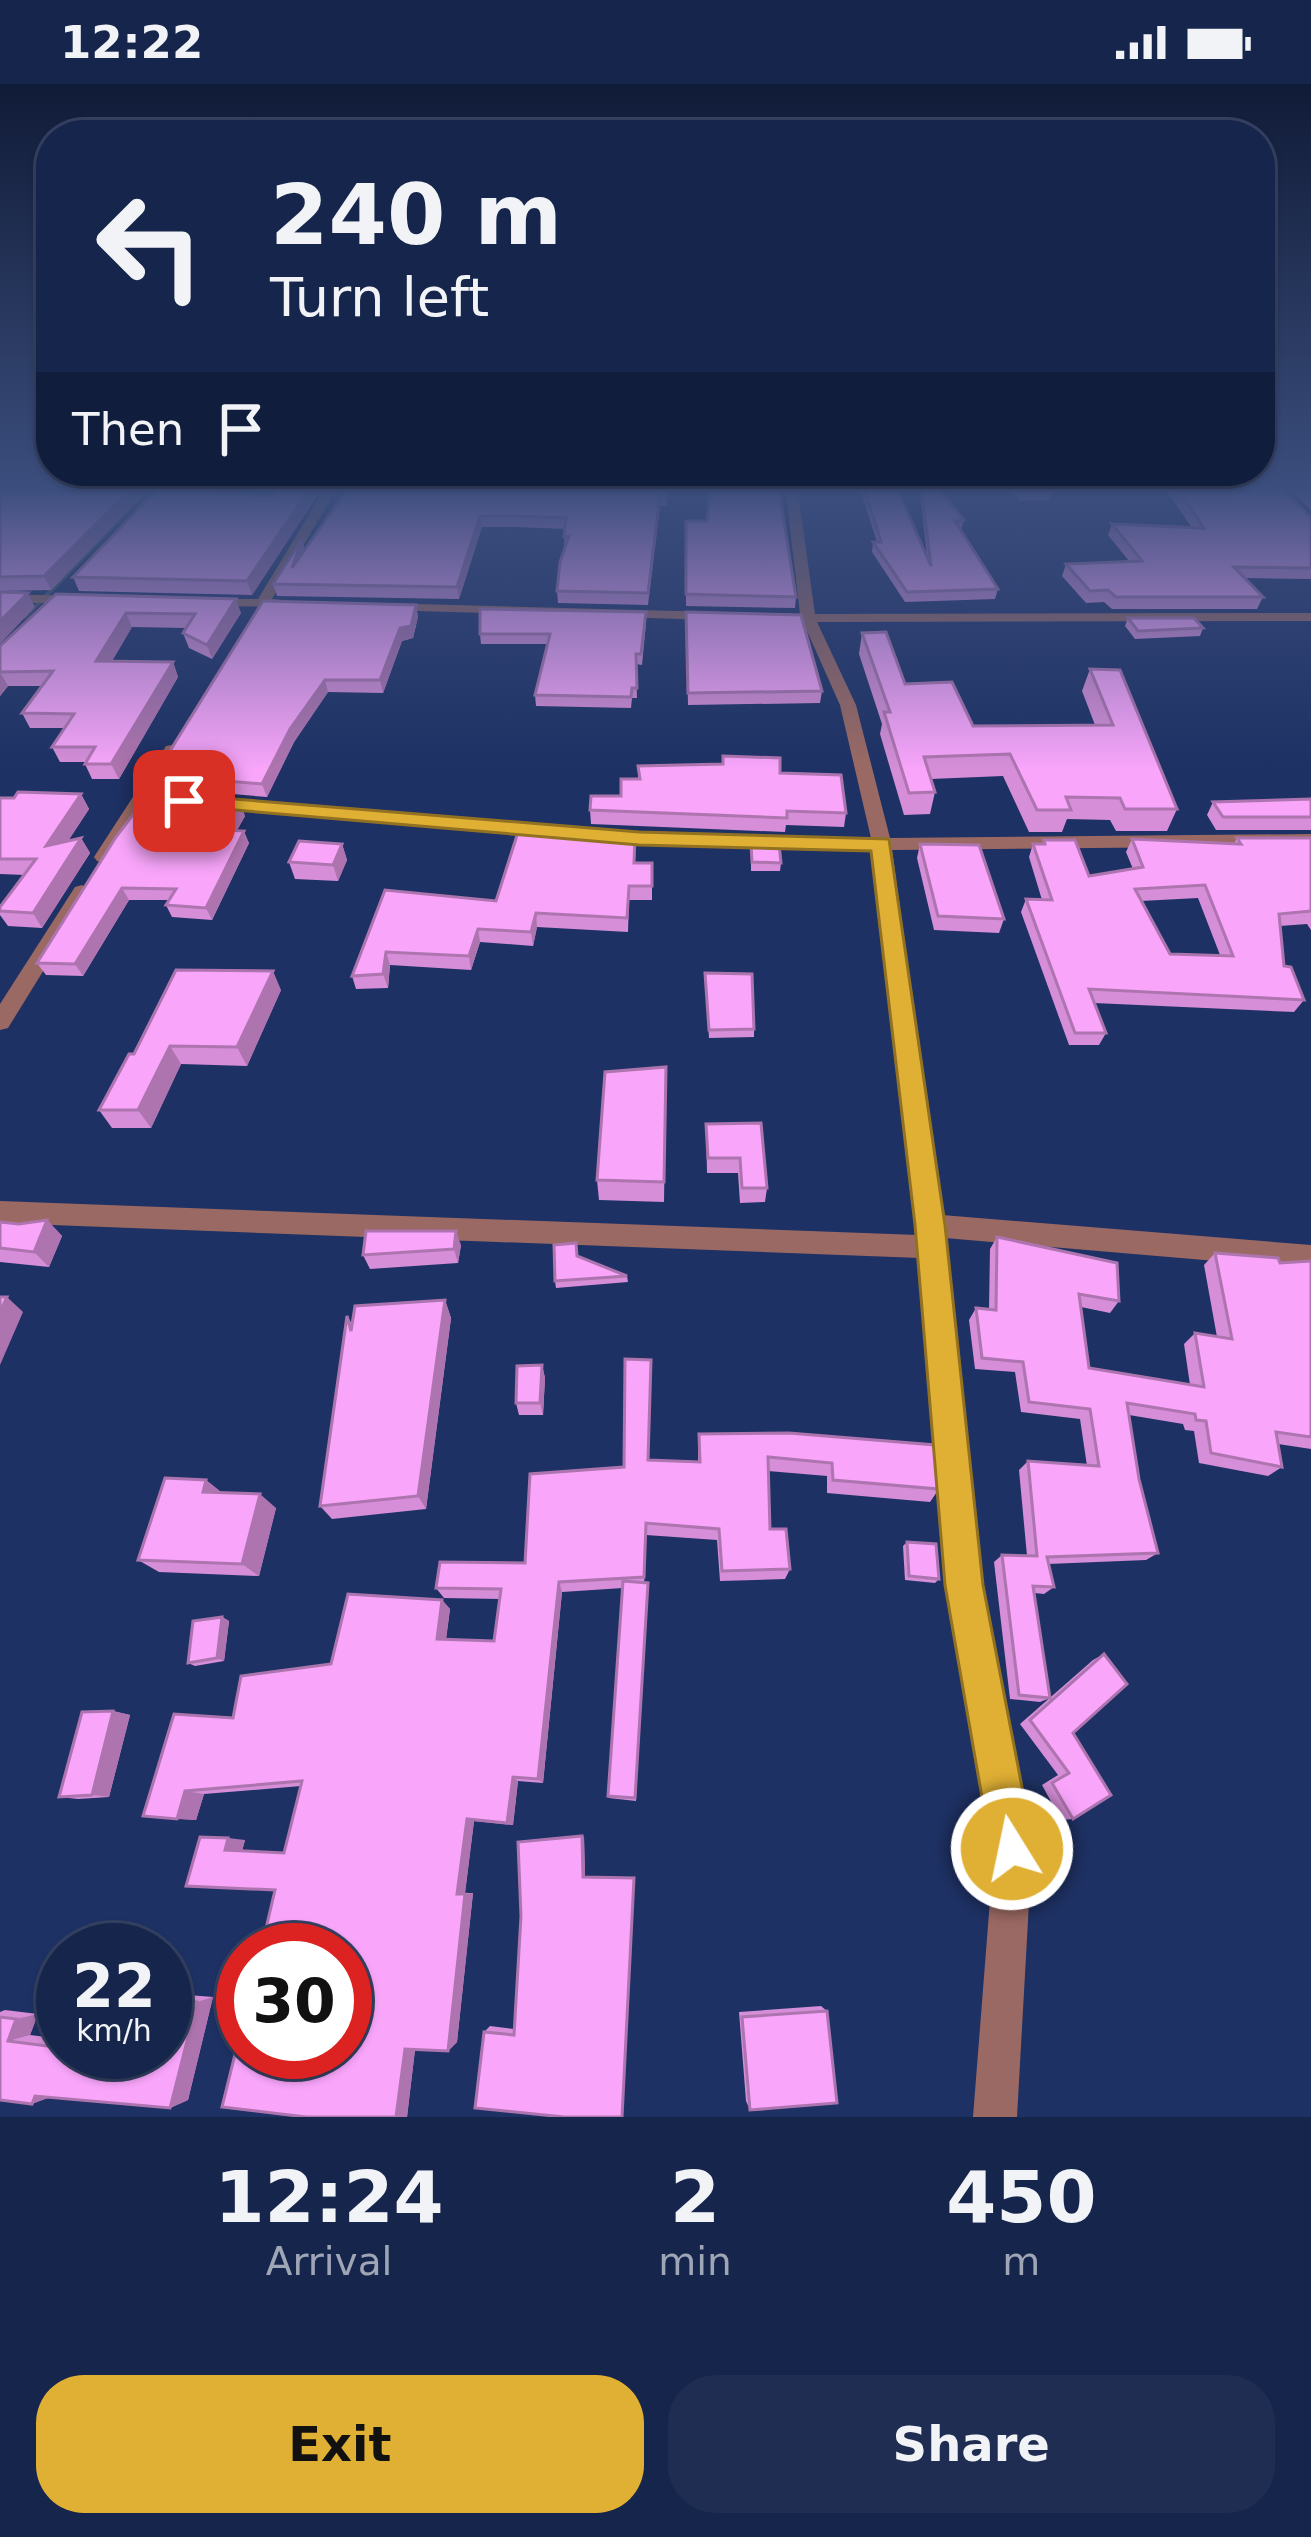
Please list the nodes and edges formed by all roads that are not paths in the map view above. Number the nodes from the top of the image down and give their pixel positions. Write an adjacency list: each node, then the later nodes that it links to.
1 (276, 580): 8 (street)
2 (795, 580): 14 (street)
3 (73, 584): 5 (street)
4 (0, 598): 5 (street)
5 (57, 600): 6 (street); 11 (street)
6 (103, 601)
7 (194, 602): 8 (street)
8 (262, 604): 9 (street); 15 (street)
9 (298, 604)
10 (358, 605): 12 (street)
11 (43, 615)
12 (740, 616)
13 (1311, 617): 14 (street)
14 (797, 618): 21 (street)
15 (250, 623)
16 (178, 739): 17 (street)
17 (142, 797): 18 (street); 23 (street)
18 (165, 799)
19 (188, 801): 21 (street)
20 (1303, 840): 21 (street); 22 (street)
21 (881, 844): 25 (street)
22 (1311, 861)
23 (0, 1022)
24 (0, 1211): 25 (street)
25 (930, 1236): 26 (street); 27 (street)
26 (1311, 1257)
27 (994, 2117)

